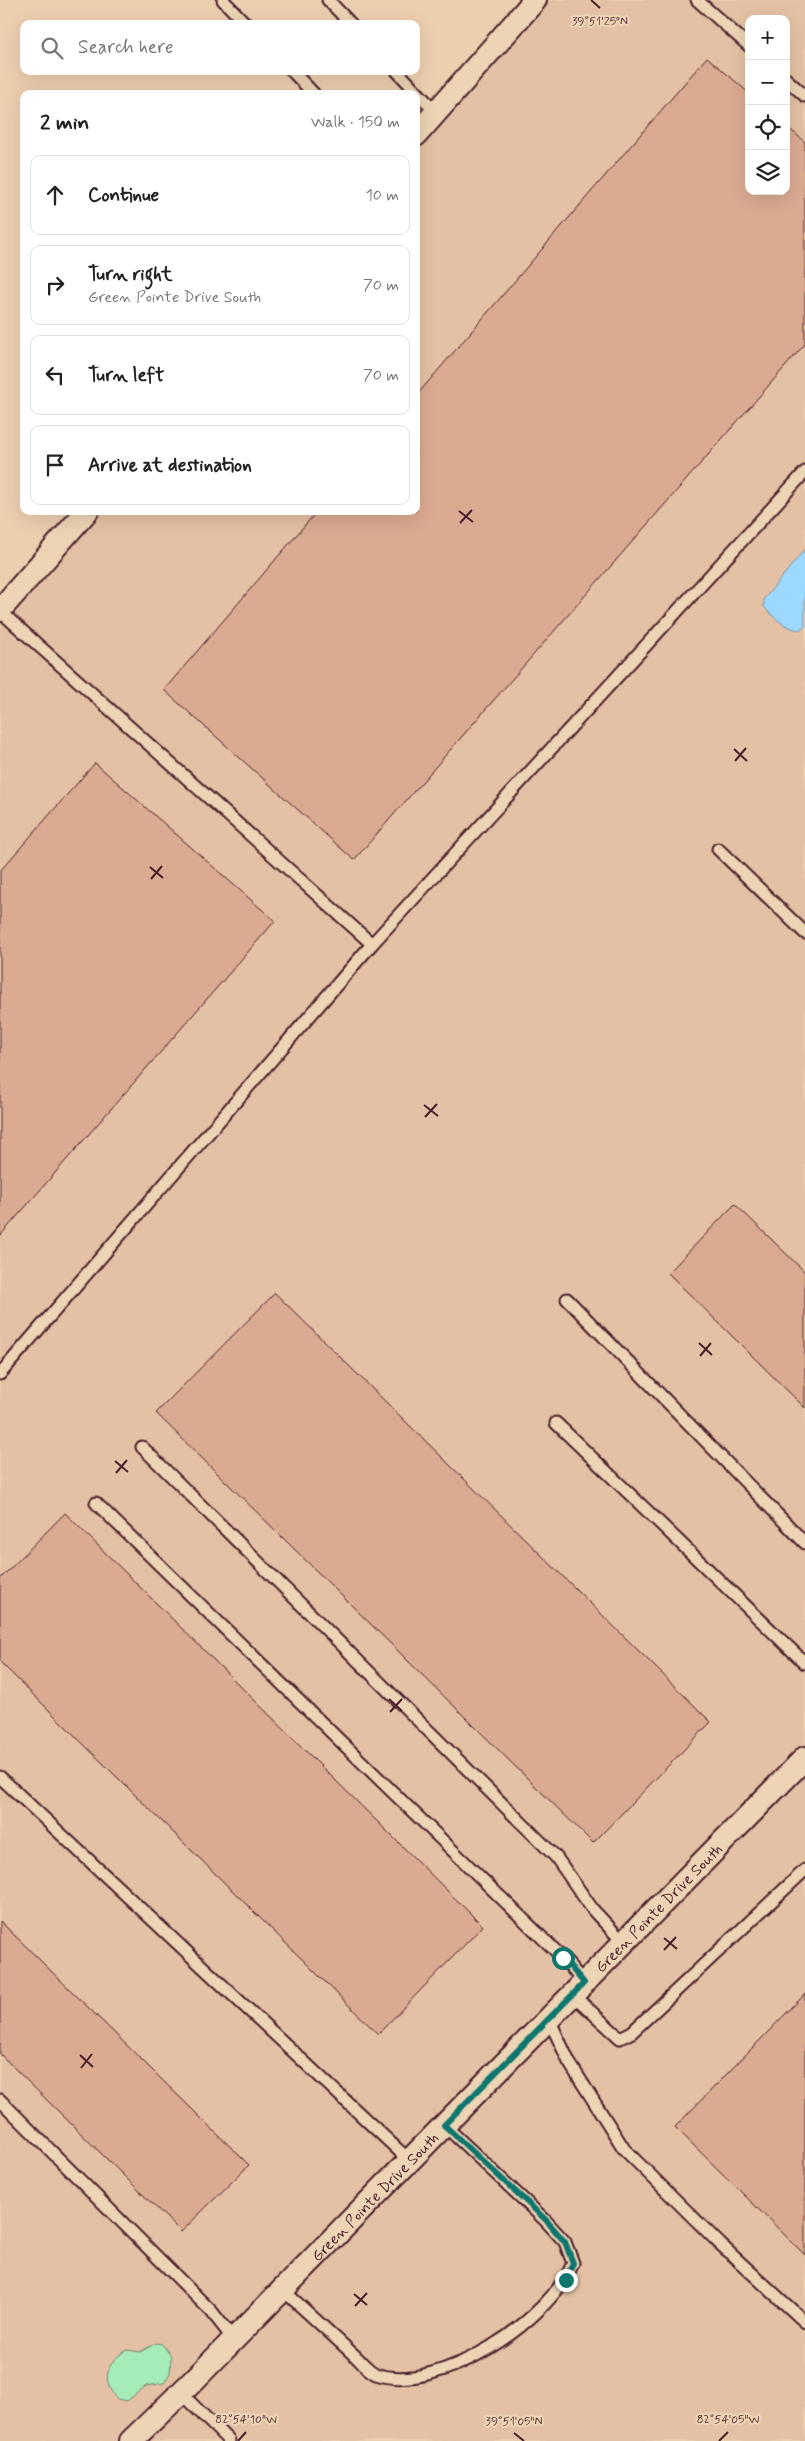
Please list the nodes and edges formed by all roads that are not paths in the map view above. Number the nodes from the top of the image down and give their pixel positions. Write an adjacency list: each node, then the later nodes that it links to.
1 (223, 0): 5 (lane)
2 (328, 0): 6 (lane)
3 (535, 0): 15 (street)
4 (697, 0): 7 (lane)
5 (242, 20)
6 (347, 20)
7 (745, 42)
8 (296, 75): 11 (lane)
9 (401, 75): 12 (lane)
10 (790, 83): 14 (lane)
11 (310, 90)
12 (415, 90)
13 (420, 95): 15 (lane)
14 (805, 96)
15 (436, 112): 16 (street)
16 (420, 130)
17 (805, 472): 22 (lane)
18 (83, 515): 19 (street)
19 (0, 611): 22 (lane)
20 (718, 849): 21 (lane)
21 (805, 933)
22 (372, 944): 24 (lane)
23 (567, 1299): 28 (lane)
24 (0, 1374)
25 (556, 1423): 29 (lane)
26 (142, 1447): 33 (lane)
27 (96, 1503): 34 (lane)
28 (805, 1543)
29 (805, 1663)
30 (805, 1758): 33 (street, Green Pointe Drive South)
31 (0, 1777): 38 (lane)
32 (805, 1870): 34 (lane)
33 (624, 1943): 34 (street, Green Pointe Drive South)
34 (578, 1989): 35 (street, Green Pointe Drive South)
35 (549, 2019): 37 (street, Green Pointe Drive South); 40 (lane)
36 (0, 2100): 41 (lane)
37 (444, 2125): 38 (street, Green Pointe Drive South); 39 (lane)
38 (410, 2161): 39 (street, Green Pointe Drive South)
39 (283, 2290): 41 (street, Green Pointe Drive South)
40 (805, 2322)
41 (234, 2340): 42 (street, Green Pointe Drive South)
42 (181, 2393): 43 (street, Green Pointe Drive South); 44 (lane)
43 (131, 2441)
44 (229, 2441)

